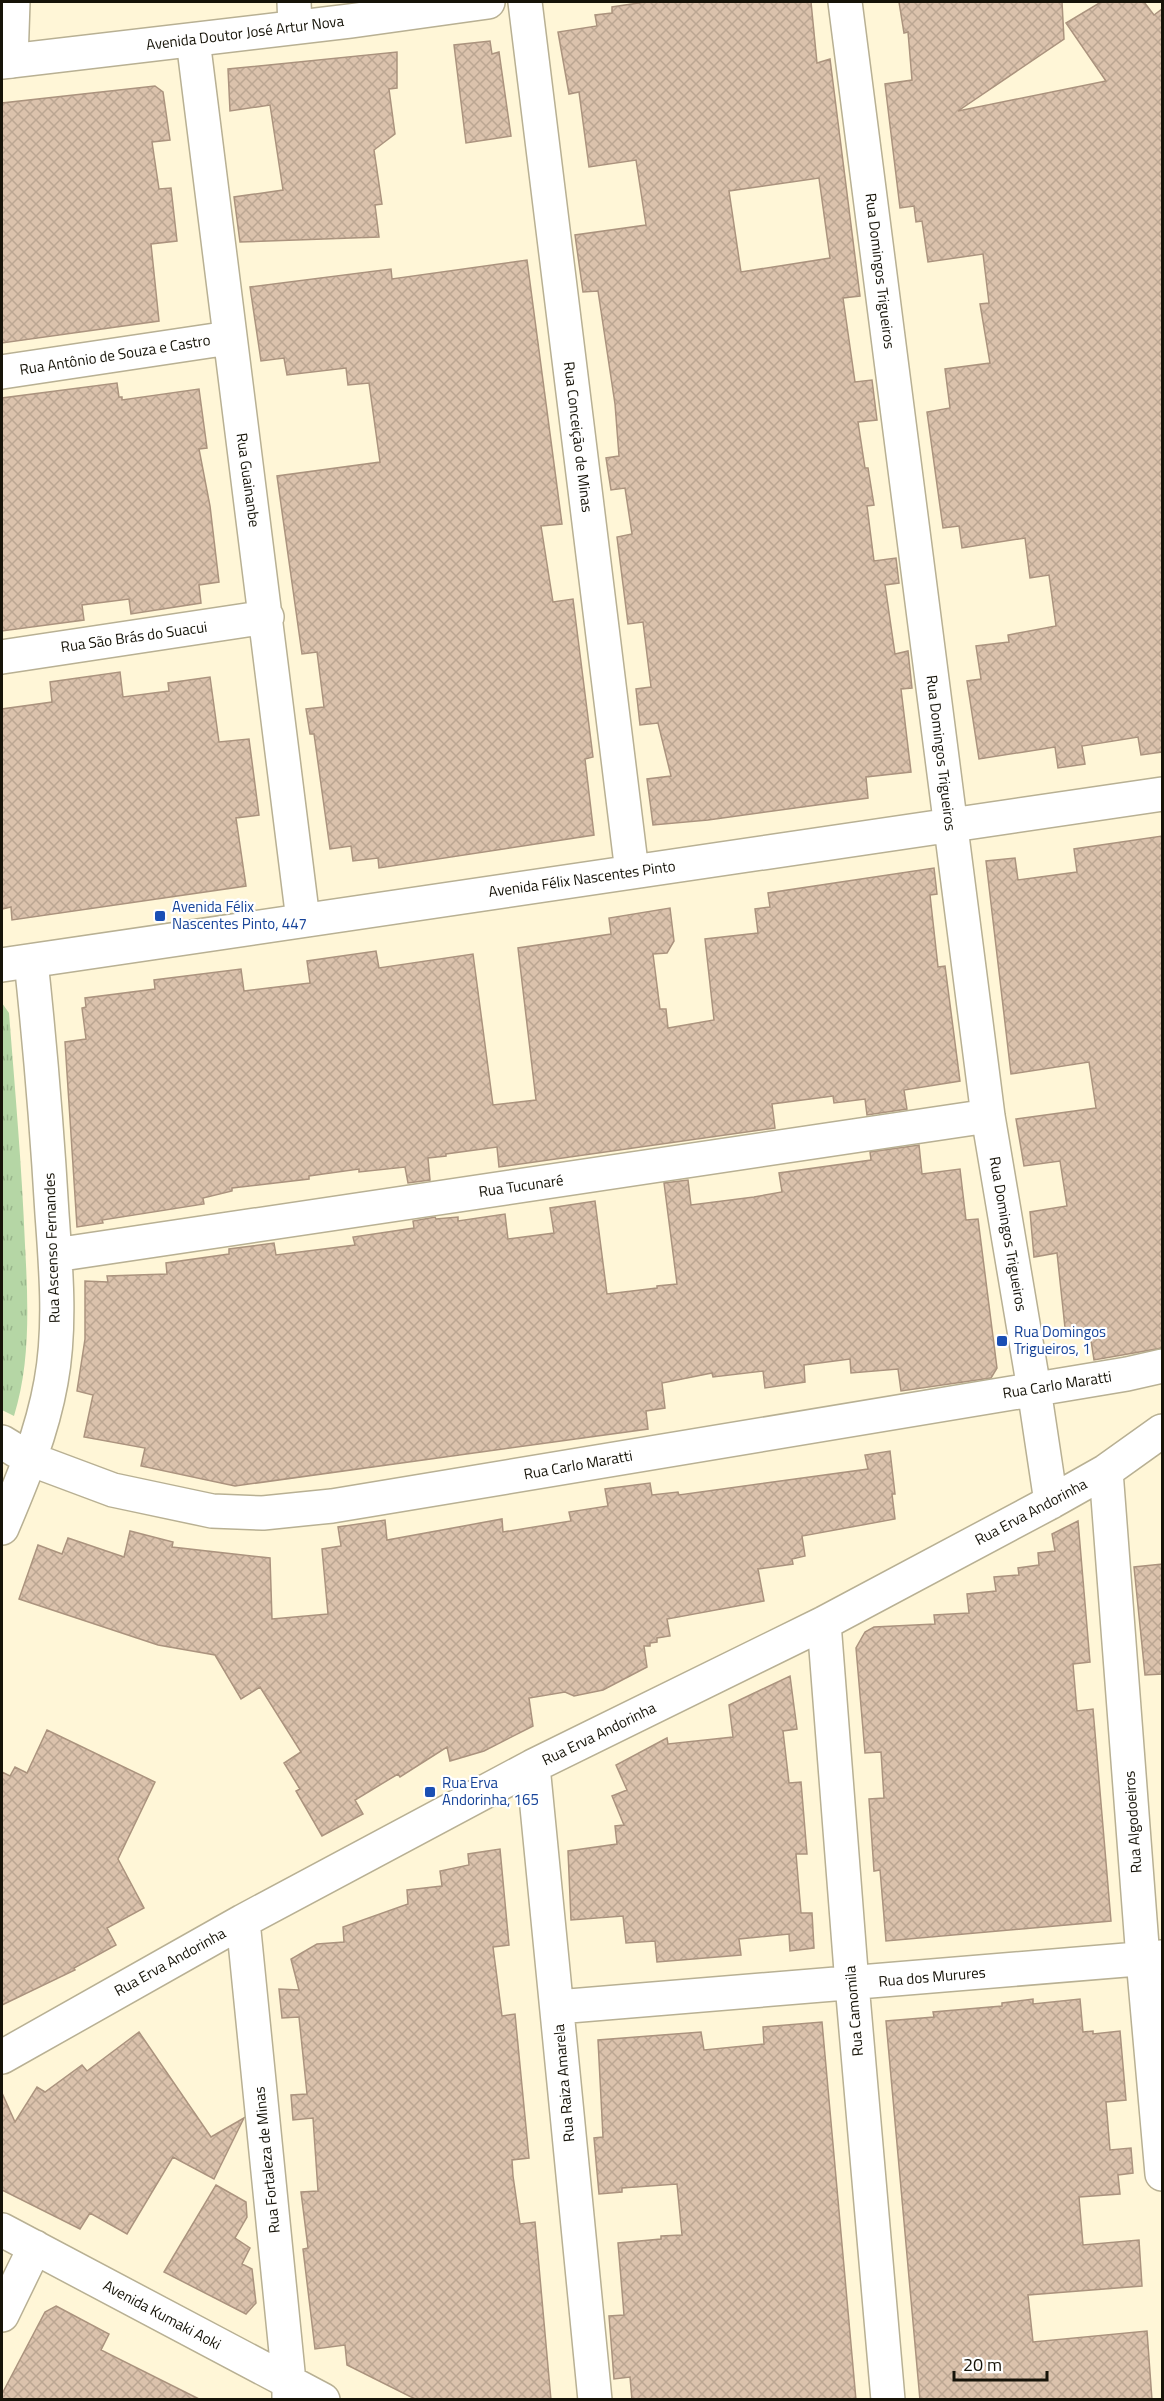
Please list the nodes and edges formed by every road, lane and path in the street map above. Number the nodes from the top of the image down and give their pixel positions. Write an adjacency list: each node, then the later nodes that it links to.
1 (13, 2): 7 (street)
2 (488, 2): 5 (street, Avenida Doutor José Artur Nova)
3 (525, 2): 14 (street, Rua Conceição de Minas)
4 (845, 2): 13 (street, Rua Domingos Trigueiros)
5 (294, 14): 6 (street, Avenida Doutor José Artur Nova)
6 (193, 40): 7 (street, Avenida Doutor José Artur Nova); 8 (street, Rua Guainanbe)
7 (6, 62)
8 (229, 338): 9 (street, Rua Antônio de Souza e Castro); 10 (street, Rua Guainanbe)
9 (2, 372)
10 (267, 617): 11 (street, Rua São Brás do Suacui); 15 (street, Rua Guainanbe)
11 (2, 657)
12 (1162, 794): 13 (street, Avenida Félix Nascentes Pinto)
13 (951, 826): 14 (street, Avenida Félix Nascentes Pinto); 17 (street, Rua Domingos Trigueiros)
14 (632, 872): 15 (street, Avenida Félix Nascentes Pinto)
15 (303, 920): 16 (street, Avenida Félix Nascentes Pinto)
16 (16, 963): 18 (street, Rua Ascenso Fernandes)
17 (988, 1116): 18 (street, Rua Tucunaré); 20 (street, Rua Domingos Trigueiros)
18 (55, 1255): 23 (street, Rua Ascenso Fernandes)
19 (1162, 1366): 20 (street, Rua Carlo Maratti)
20 (1034, 1389): 23 (street, Rua Carlo Maratti); 25 (street, Rua Domingos Trigueiros)
21 (1162, 1431): 24 (street, Rua Erva Andorinha)
22 (2, 1442): 23 (street, Rua Carlo Maratti)
23 (30, 1459): 26 (street, Rua Ascenso Fernandes)
24 (1106, 1471): 25 (street, Rua Erva Andorinha); 30 (street, Rua Algodoeiros)
25 (1051, 1502): 27 (street, Rua Erva Andorinha)
26 (2, 1528)
27 (824, 1623): 28 (street, Rua Erva Andorinha); 31 (street, Rua Camomila)
28 (533, 1766): 29 (street, Rua Erva Andorinha); 32 (street, Rua Raiza Amarela)
29 (243, 1921): 33 (street, Rua Erva Andorinha); 38 (street, Rua Fortaleza de Minas)
30 (1153, 1958): 31 (street, Rua dos Murures); 34 (street, Rua Algodoeiros)
31 (852, 1984): 32 (street, Rua dos Murures); 41 (street, Rua Camomila)
32 (557, 2007): 40 (street, Rua Raiza Amarela)
33 (2, 2057)
34 (1162, 2174)
35 (2, 2230): 36 (street, Avenida Kumaki Aoki)
36 (35, 2247): 37 (street); 38 (street, Avenida Kumaki Aoki)
37 (2, 2315)
38 (289, 2391): 39 (street, Avenida Kumaki Aoki)
39 (323, 2400)
40 (595, 2400)
41 (888, 2400)

